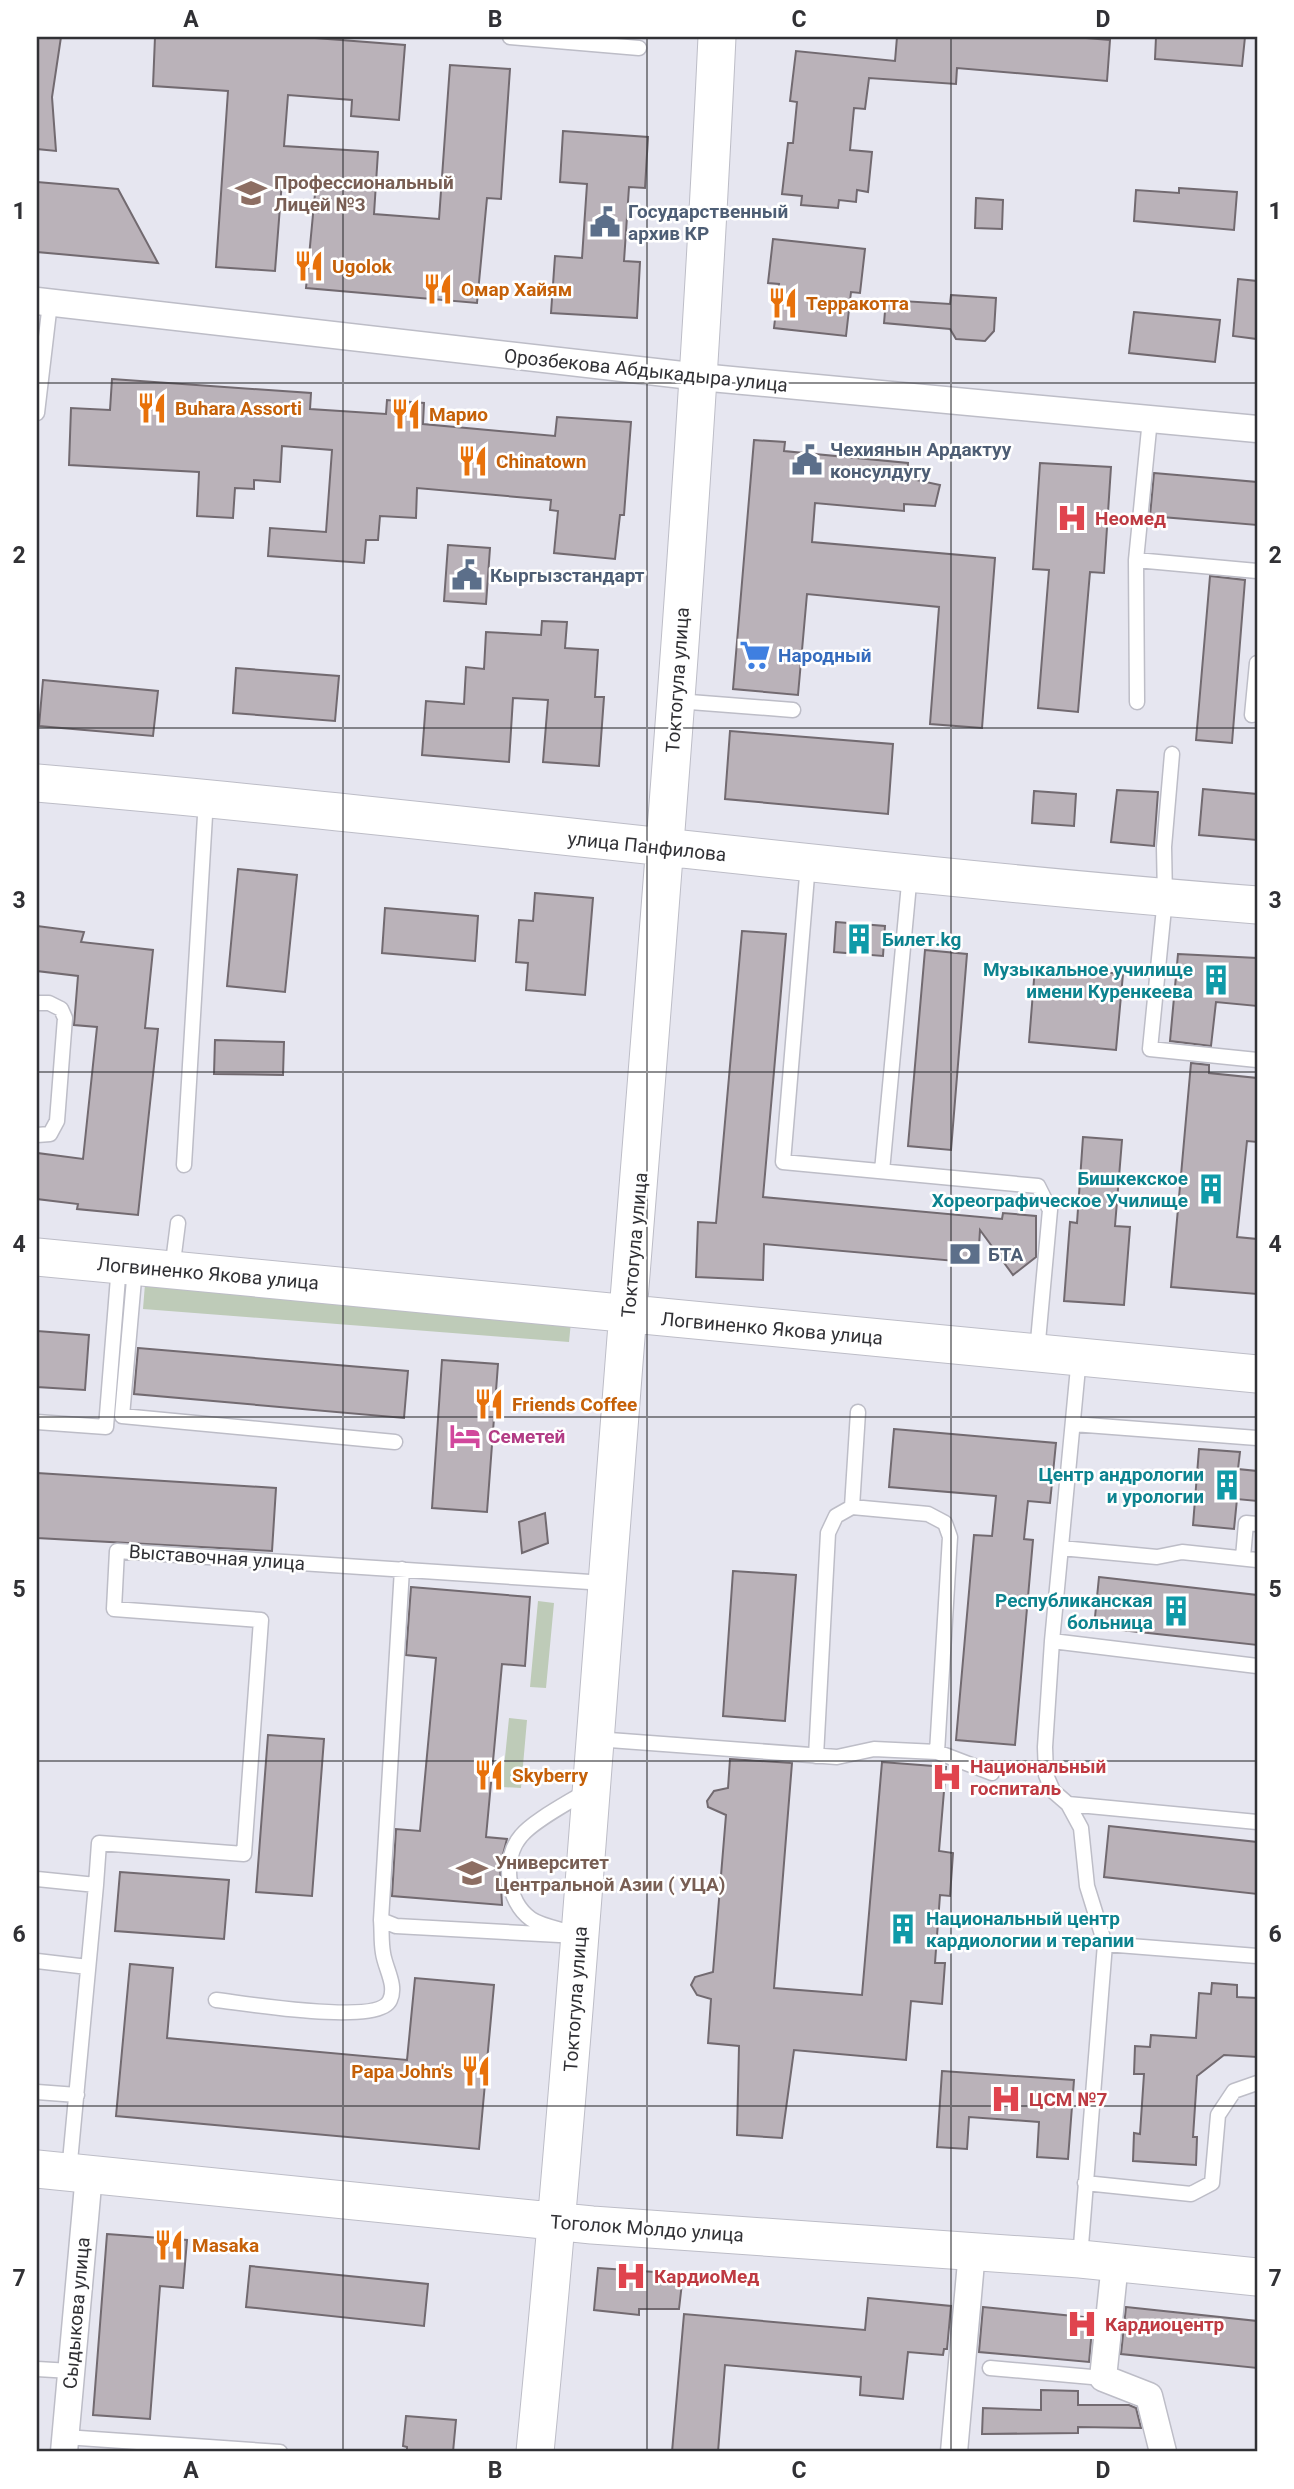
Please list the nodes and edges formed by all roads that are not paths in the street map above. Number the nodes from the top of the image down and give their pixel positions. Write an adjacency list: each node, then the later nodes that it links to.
1 (510, 37): 3 (lane)
2 (717, 37): 5 (main road, Токтогула улица)
3 (639, 48)
4 (44, 302): 5 (street, Орозбекова Абдыкадыра улица); 6 (lane)
5 (700, 377): 7 (street, Орозбекова Абдыкадыра улица); 12 (main road, Токтогула улица)
6 (37, 412)
7 (1150, 419): 8 (street, Орозбекова Абдыкадыра улица); 9 (lane)
8 (1257, 429)
9 (1136, 560): 10 (lane); 13 (lane)
10 (1257, 571)
11 (1257, 663): 15 (lane)
12 (676, 701): 14 (lane); 19 (main road, Токтогула улица)
13 (1137, 702)
14 (793, 710)
15 (1252, 715)
16 (1172, 754): 22 (lane)
17 (37, 783): 18 (main road, улица Панфилова)
18 (207, 797): 19 (main road, улица Панфилова); 27 (lane)
19 (665, 848): 20 (main road, улица Панфилова); 33 (main road, Токтогула улица)
20 (808, 862): 21 (main road, улица Панфилова); 28 (lane)
21 (910, 872): 22 (main road, улица Панфилова); 28 (lane)
22 (1165, 898): 23 (main road, улица Панфилова); 25 (lane)
23 (1257, 905)
24 (37, 1003): 26 (lane)
25 (1257, 1060)
26 (37, 1135)
27 (184, 1165)
28 (882, 1171): 34 (lane)
29 (178, 1223): 32 (lane)
30 (37, 1257): 31 (main road, Логвиненко Якова улица)
31 (127, 1266): 32 (main road, Логвиненко Якова улица); 38 (lane); 41 (lane)
32 (173, 1270): 33 (main road, Логвиненко Якова улица)
33 (628, 1314): 34 (main road, Логвиненко Якова улица); 47 (main road, Токтогула улица)
34 (1037, 1352): 35 (main road, Логвиненко Якова улица)
35 (1079, 1356): 36 (main road, Логвиненко Якова улица); 39 (lane)
36 (1257, 1374)
37 (858, 1412): 42 (lane)
38 (37, 1422)
39 (1073, 1423): 40 (lane); 44 (lane)
40 (1257, 1438)
41 (395, 1442)
42 (852, 1507): 51 (lane); 52 (lane)
43 (1257, 1524): 45 (lane)
44 (1061, 1548): 45 (lane); 48 (lane)
45 (1250, 1558)
46 (402, 1569): 47 (lane, Выставочная улица); 58 (lane, Выставочная улица); 59 (lane)
47 (607, 1583): 50 (main road, Токтогула улица)
48 (1052, 1641): 49 (lane); 55 (lane)
49 (1257, 1666)
50 (595, 1739): 52 (lane); 54 (main road, Токтогула улица)
51 (937, 1752): 52 (lane); 53 (lane)
52 (816, 1756)
53 (992, 1773)
54 (591, 1788): 60 (main road, Токтогула улица); 60 (lane)
55 (1068, 1804): 56 (lane); 61 (lane)
56 (1257, 1822)
57 (37, 1879): 58 (lane)
58 (96, 1885): 64 (lane)
59 (381, 1920): 60 (lane); 65 (lane)
60 (580, 1936): 71 (main road, Токтогула улица)
61 (1105, 1944): 62 (lane); 70 (lane)
62 (1257, 1956)
63 (37, 1961): 64 (lane)
64 (88, 1966): 68 (lane)
65 (216, 2000)
66 (1257, 2083): 70 (lane)
67 (37, 2092): 68 (lane)
68 (77, 2095): 69 (lane)
69 (65, 2171): 71 (main road, Тоголок Молдо улица); 77 (street, Сыдыкова улица)
70 (1085, 2183): 73 (lane)
71 (558, 2222): 72 (main road, Тоголок Молдо улица); 81 (main road, Токтогула улица)
72 (972, 2251): 73 (main road, Тоголок Молдо улица); 82 (street)
73 (1097, 2261): 74 (main road, Тоголок Молдо улица); 78 (street)
74 (1257, 2277)
75 (989, 2368): 78 (lane)
76 (37, 2369): 77 (lane)
77 (71, 2371): 79 (street, Сыдыкова улица)
78 (1103, 2378): 83 (street)
79 (64, 2444): 80 (lane)
80 (280, 2452)
81 (535, 2452)
82 (954, 2452)
83 (1163, 2452)

